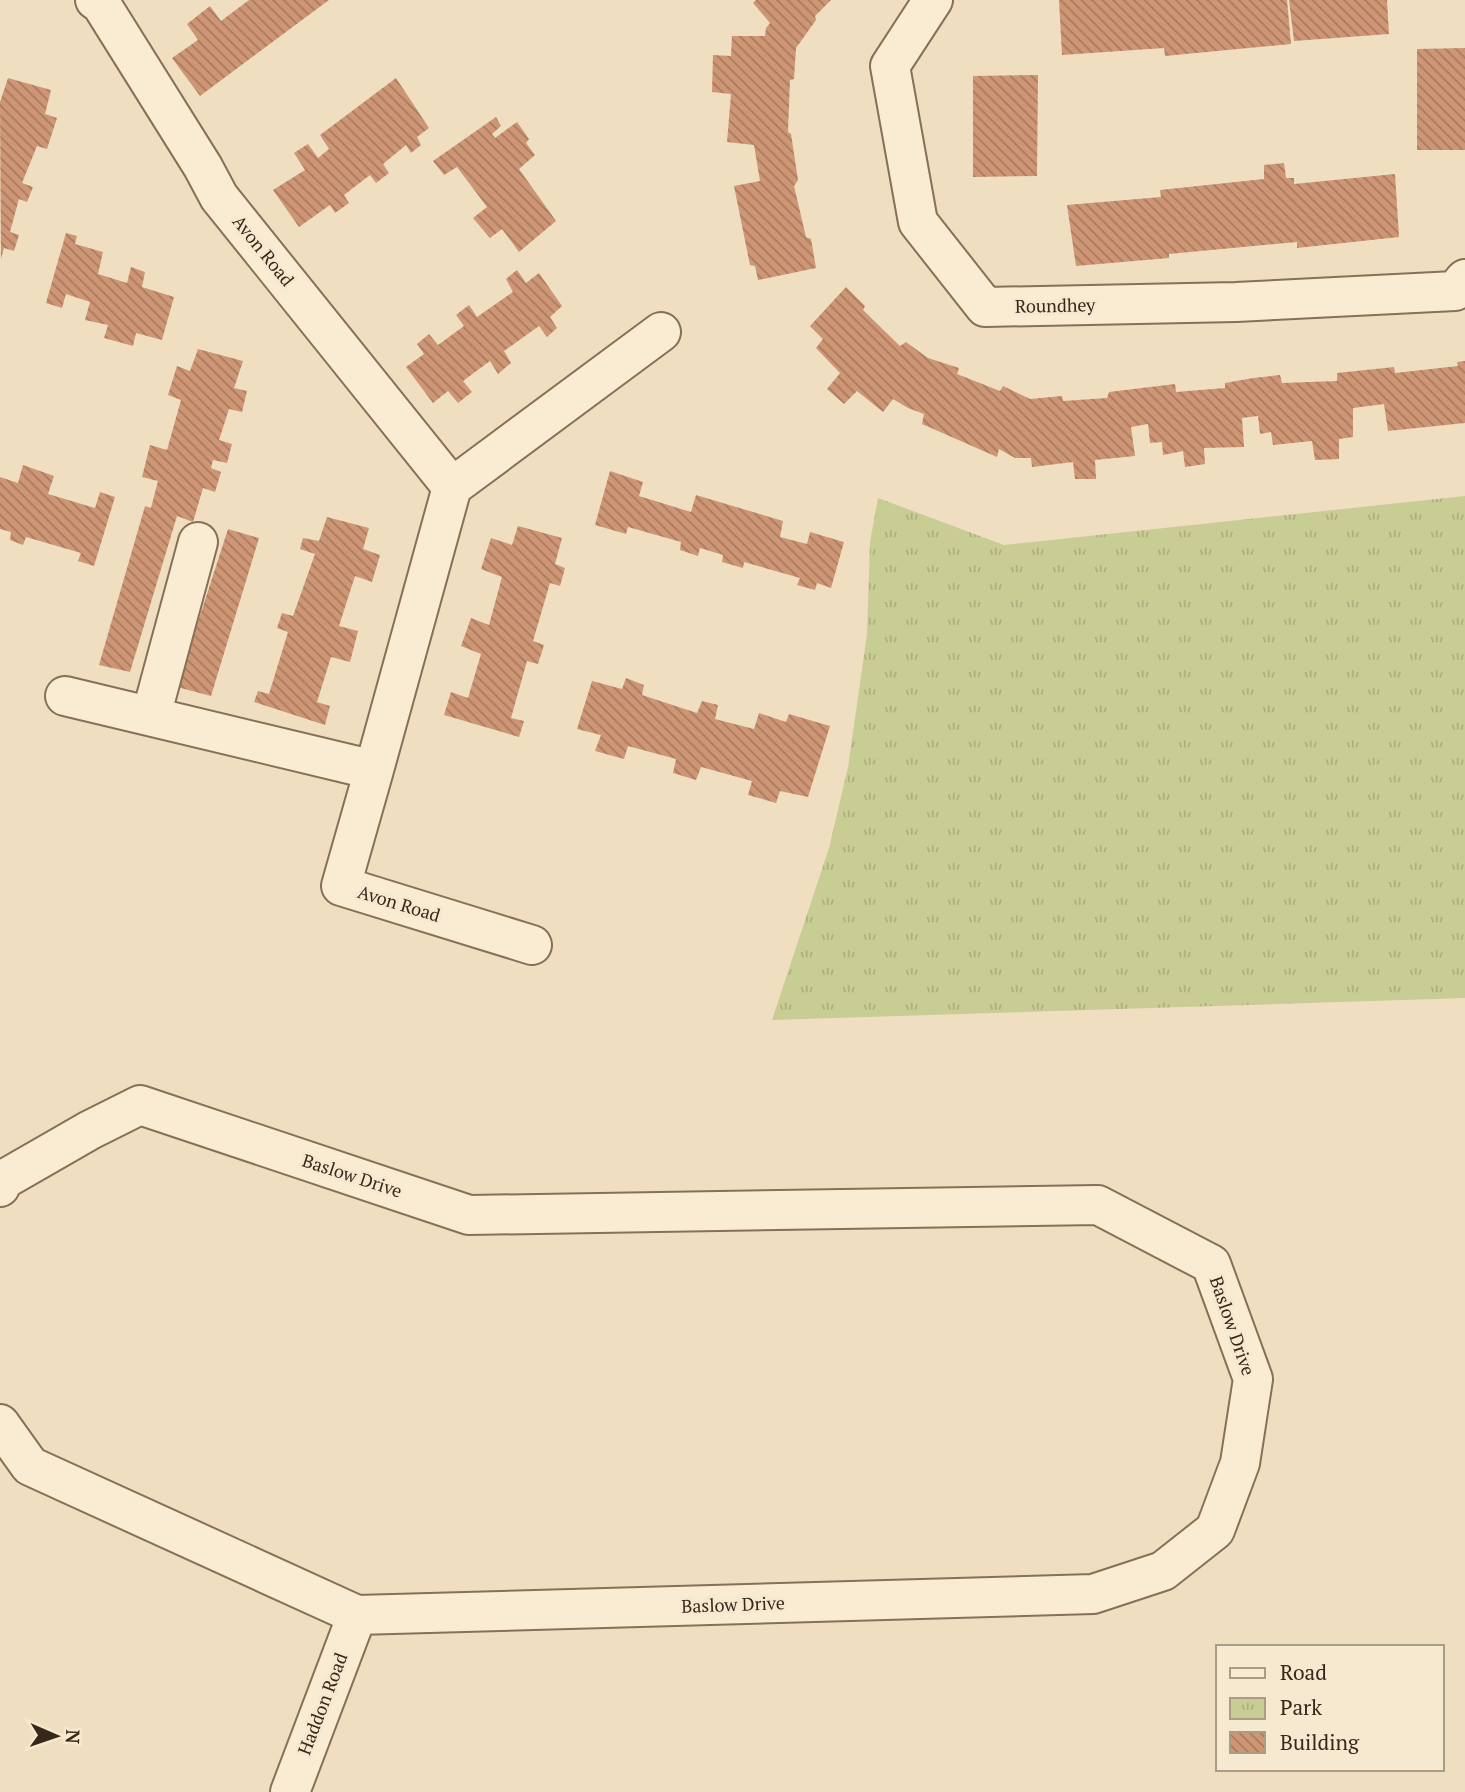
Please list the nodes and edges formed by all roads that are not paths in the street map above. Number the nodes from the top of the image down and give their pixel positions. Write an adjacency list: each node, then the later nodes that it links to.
1 (933, 0): 3 (street, Roundhey)
2 (101, 1): 5 (street, Avon Road)
3 (1465, 279)
4 (661, 332): 5 (street)
5 (452, 487): 9 (street, Avon Road)
6 (198, 542): 8 (street)
7 (65, 696): 8 (street)
8 (151, 716): 9 (street)
9 (374, 770): 10 (street, Avon Road)
10 (532, 945)
11 (0, 1187): 13 (street, Baslow Drive)
12 (0, 1424): 13 (street, Baslow Drive)
13 (357, 1615): 14 (street, Haddon Road)
14 (290, 1792)

